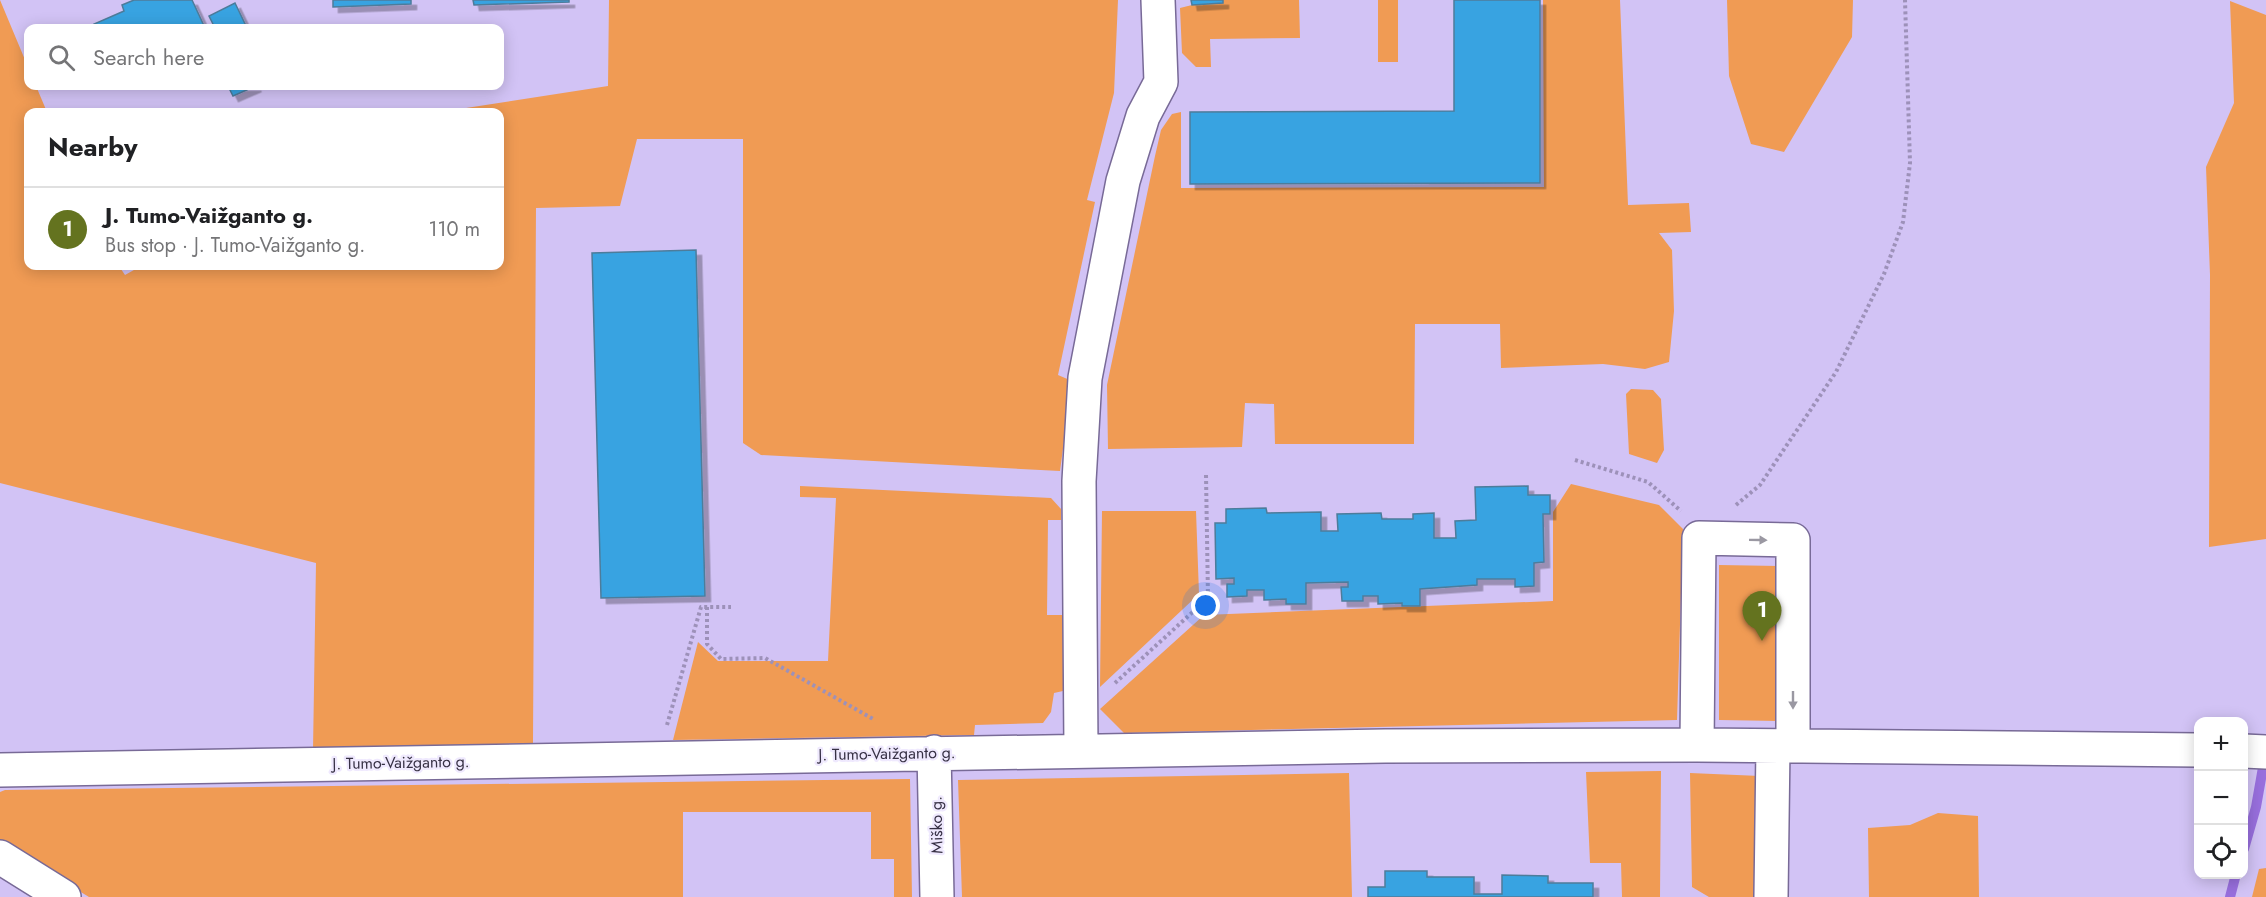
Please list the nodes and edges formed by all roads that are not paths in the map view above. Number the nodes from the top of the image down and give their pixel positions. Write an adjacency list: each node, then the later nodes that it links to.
1 (1158, 0): 4 (street)
2 (1697, 745): 3 (street, J. Tumo-Vaižganto g.); 3 (street, one-way to 3); 4 (street, J. Tumo-Vaižganto g.)
3 (1783, 746): 5 (street, J. Tumo-Vaižganto g.); 11 (street)
4 (1082, 749): 6 (street, J. Tumo-Vaižganto g.)
5 (2194, 750)
6 (934, 752): 7 (street, J. Tumo-Vaižganto g.); 10 (street, Miško g.)
7 (0, 770)
8 (0, 857): 9 (street)
9 (64, 897)
10 (937, 897)
11 (1771, 897)

